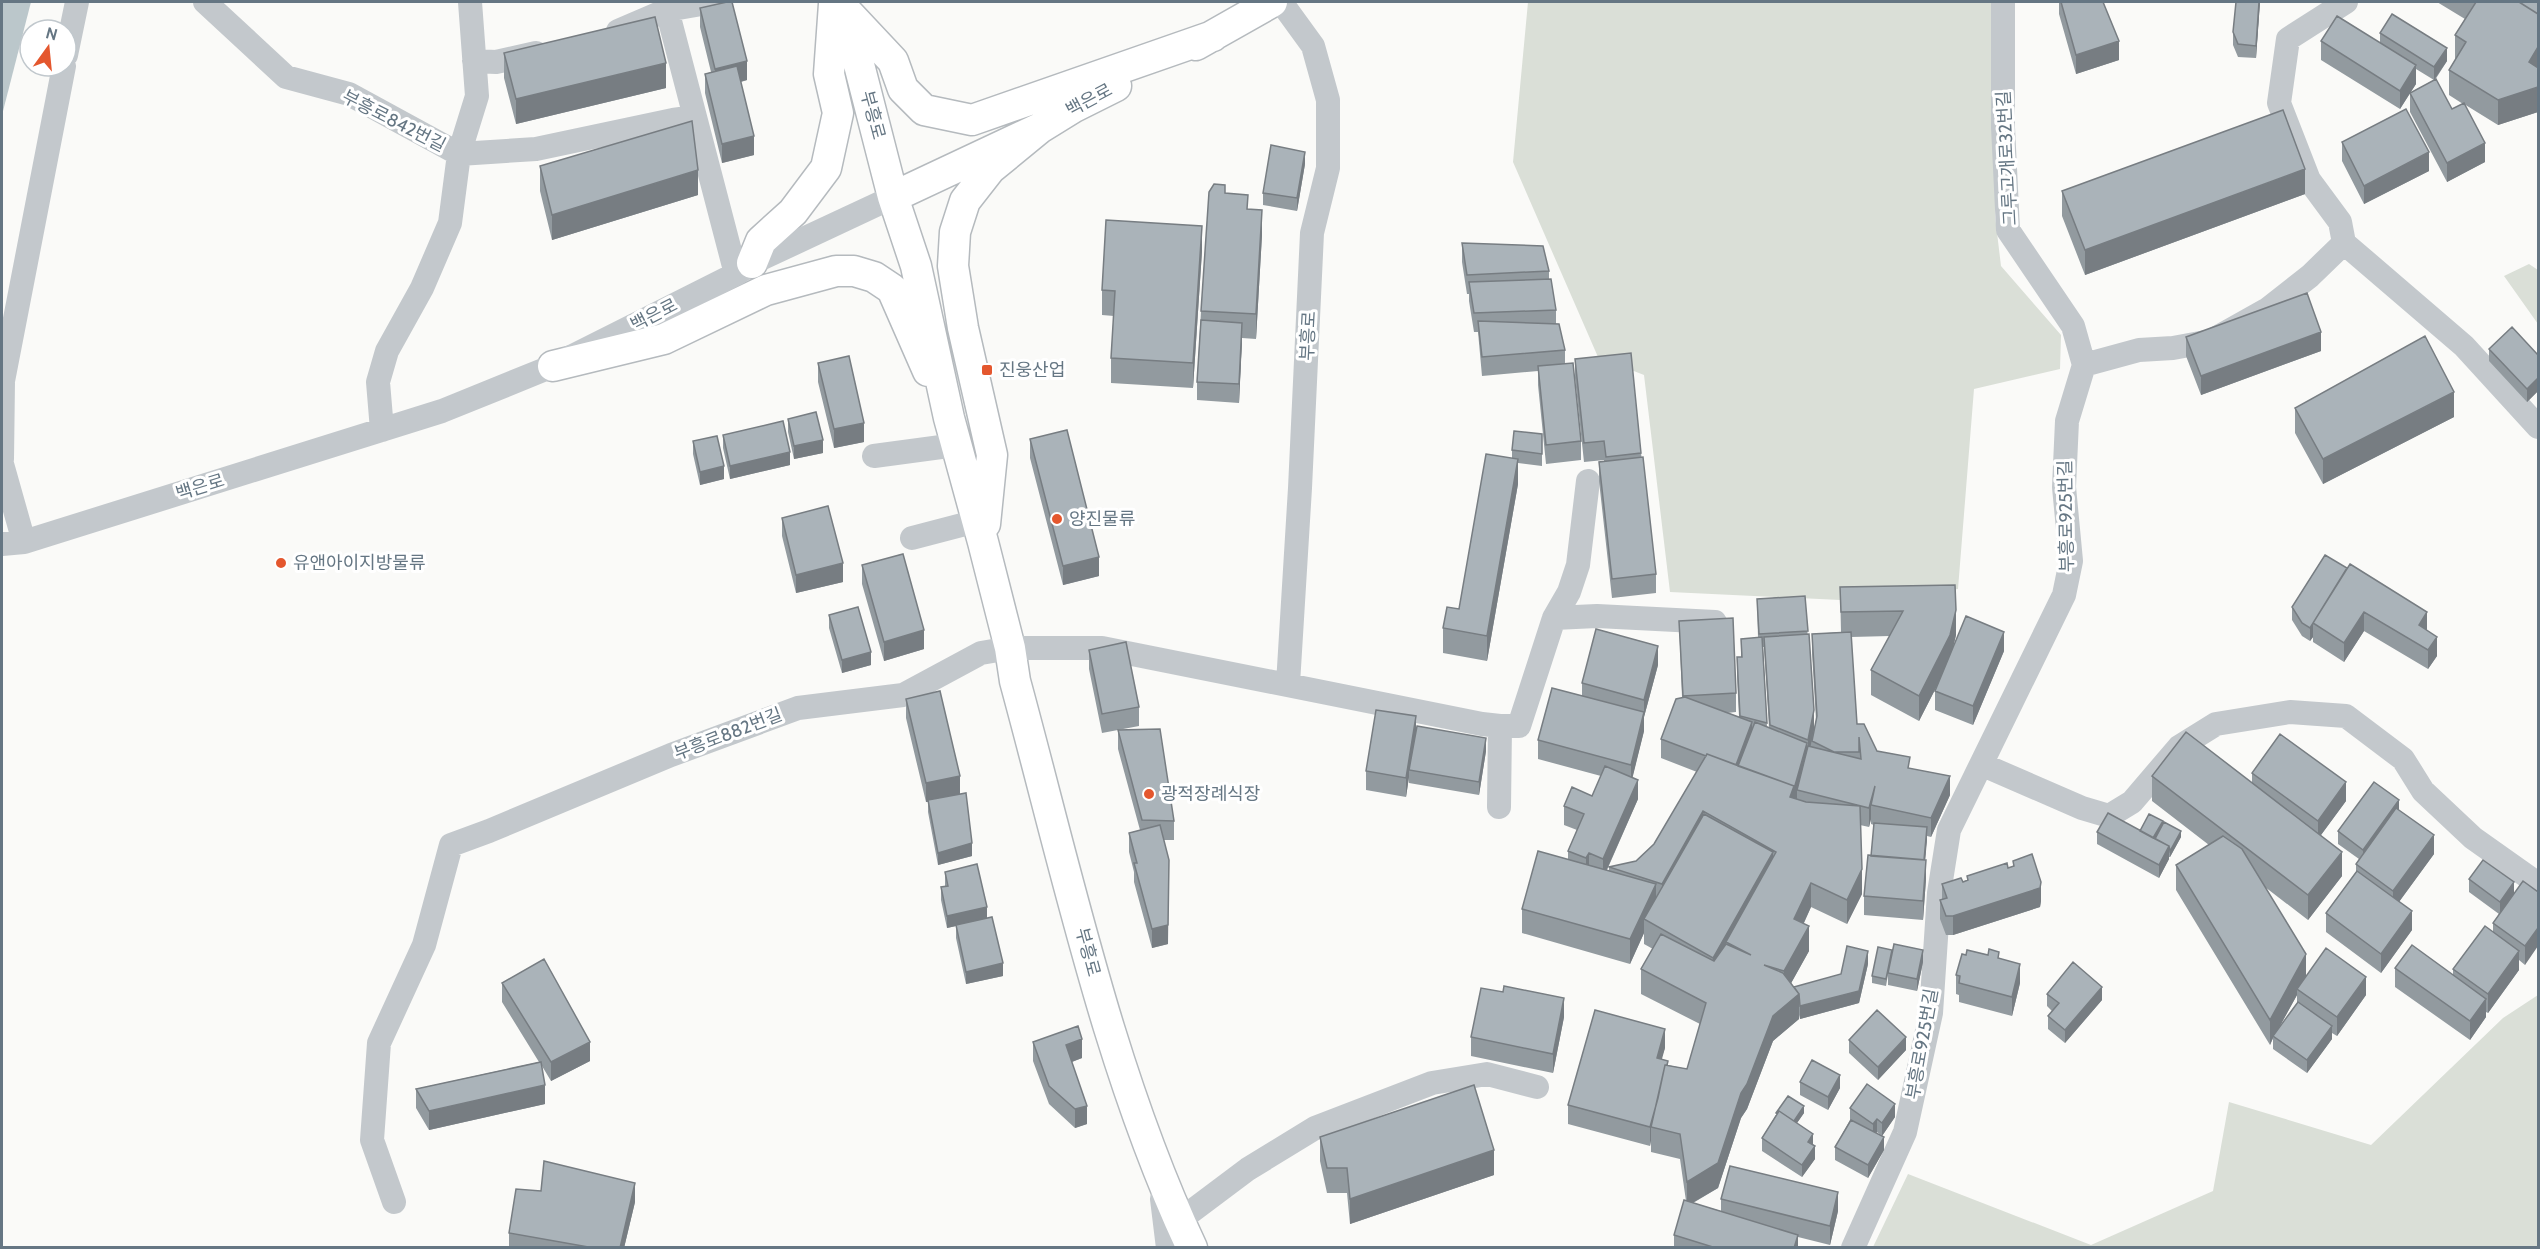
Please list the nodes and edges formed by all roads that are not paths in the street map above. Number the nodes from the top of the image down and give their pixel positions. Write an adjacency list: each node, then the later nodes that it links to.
1 (76, 2): 11 (street)
2 (205, 2): 19 (street, 부흥로842번길)
3 (470, 2): 15 (street, 부흥로842번길)
4 (713, 2): 10 (street)
5 (837, 2): 12 (main road); 20 (main road, 부흥로); 23 (main road)
6 (1272, 2): 12 (main road, 백은로)
7 (1281, 2): 40 (street, 부흥로)
8 (2003, 2): 25 (street, 그루고개로32번길)
9 (2346, 2): 21 (street)
10 (666, 6): 13 (street); 17 (street)
11 (73, 18)
12 (1213, 36): 18 (main road, 백은로)
13 (600, 39)
14 (554, 49): 15 (street)
15 (474, 61): 19 (street, 부흥로842번길)
16 (62, 78): 31 (street)
17 (695, 117): 19 (street); 23 (street)
18 (1040, 128): 20 (main road, 백은로); 24 (main road)
19 (459, 154): 28 (street)
20 (893, 197): 22 (main road, 부흥로); 23 (street, 백은로)
21 (2343, 243): 25 (street); 27 (street)
22 (916, 266): 24 (main road); 29 (main road, 부흥로)
23 (744, 269): 26 (street, 백은로)
24 (963, 328): 34 (main road)
25 (2084, 365): 42 (street, 부흥로925번길)
26 (553, 366): 28 (street, 백은로); 29 (main road)
27 (2538, 427)
28 (382, 430): 36 (street, 백은로)
29 (953, 431): 30 (street); 34 (main road, 부흥로)
30 (874, 456)
31 (2, 459)
32 (2, 464): 36 (street)
33 (1588, 481): 37 (street)
34 (980, 532): 35 (street); 39 (main road, 부흥로)
35 (912, 538)
36 (7, 543)
37 (1554, 618): 38 (street); 41 (street)
38 (1715, 622)
39 (1010, 648): 40 (street); 46 (main road, 부흥로); 47 (street, 부흥로882번길)
40 (1288, 684): 41 (street)
41 (1500, 726): 43 (street)
42 (1983, 765): 44 (street); 51 (street, 부흥로925번길)
43 (1499, 807)
44 (2538, 884)
45 (1537, 1087): 48 (street)
46 (1159, 1166): 48 (main road, 부흥로); 49 (street)
47 (394, 1202)
48 (1180, 1221): 50 (main road, 부흥로)
49 (1168, 1248)
50 (1192, 1248)
51 (1853, 1248)

